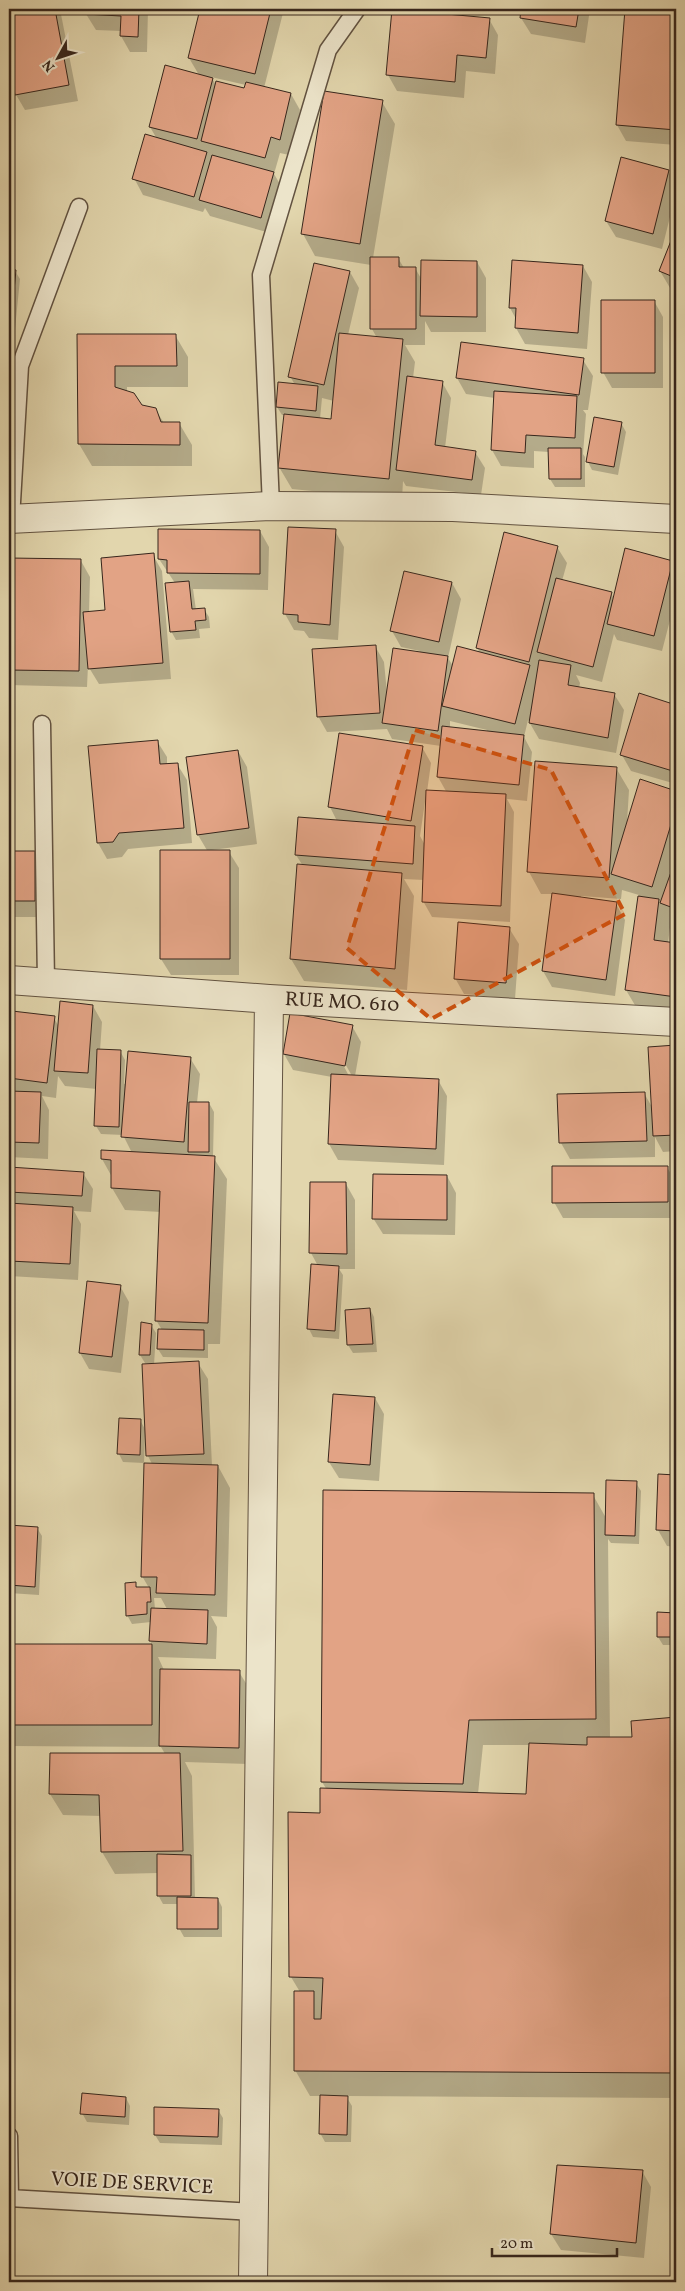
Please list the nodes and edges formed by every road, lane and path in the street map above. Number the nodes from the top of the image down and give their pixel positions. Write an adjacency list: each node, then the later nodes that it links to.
1 (356, 9): 3 (lane)
2 (79, 207): 4 (lane)
3 (271, 506): 4 (street); 5 (street)
4 (10, 519)
5 (676, 519)
6 (42, 724): 8 (lane)
7 (9, 980): 8 (street, RUE MO. 610)
8 (46, 982): 9 (street, RUE MO. 610)
9 (269, 999): 10 (street, RUE MO. 610); 13 (street)
10 (676, 1022)
11 (9, 2136): 12 (lane)
12 (9, 2198): 13 (lane, VOIE DE SERVICE)
13 (254, 2212): 14 (street)
14 (253, 2282)

